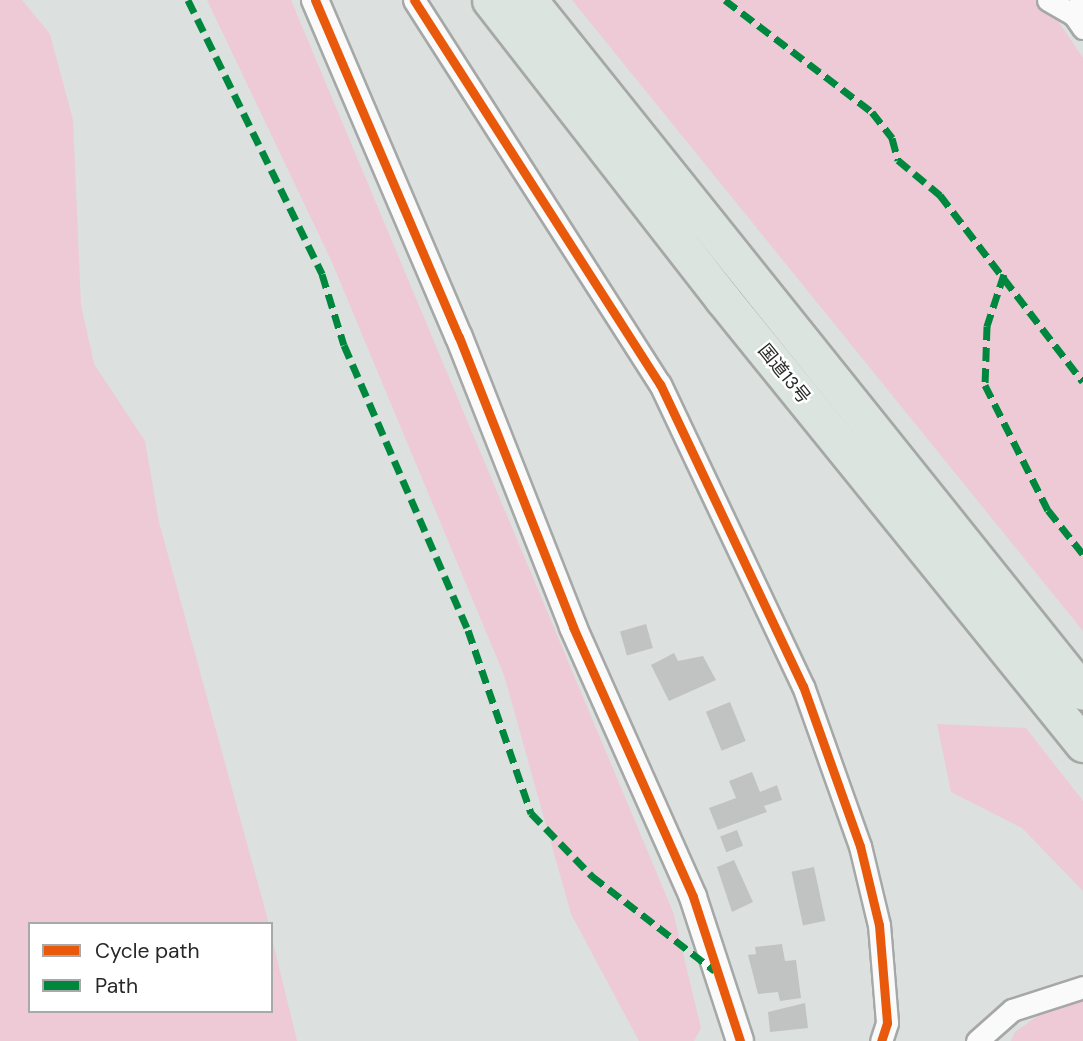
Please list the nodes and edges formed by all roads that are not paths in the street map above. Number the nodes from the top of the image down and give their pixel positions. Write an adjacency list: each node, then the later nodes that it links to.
1 (315, 0): 10 (street)
2 (414, 0): 11 (street)
3 (490, 0): 8 (highway, 国道13号)
4 (530, 0): 7 (highway, 国道13号)
5 (1048, 0): 6 (street)
6 (1079, 14)
7 (1083, 692)
8 (1083, 744)
9 (1083, 987): 12 (street)
10 (740, 1041)
11 (881, 1041)
12 (976, 1041)

